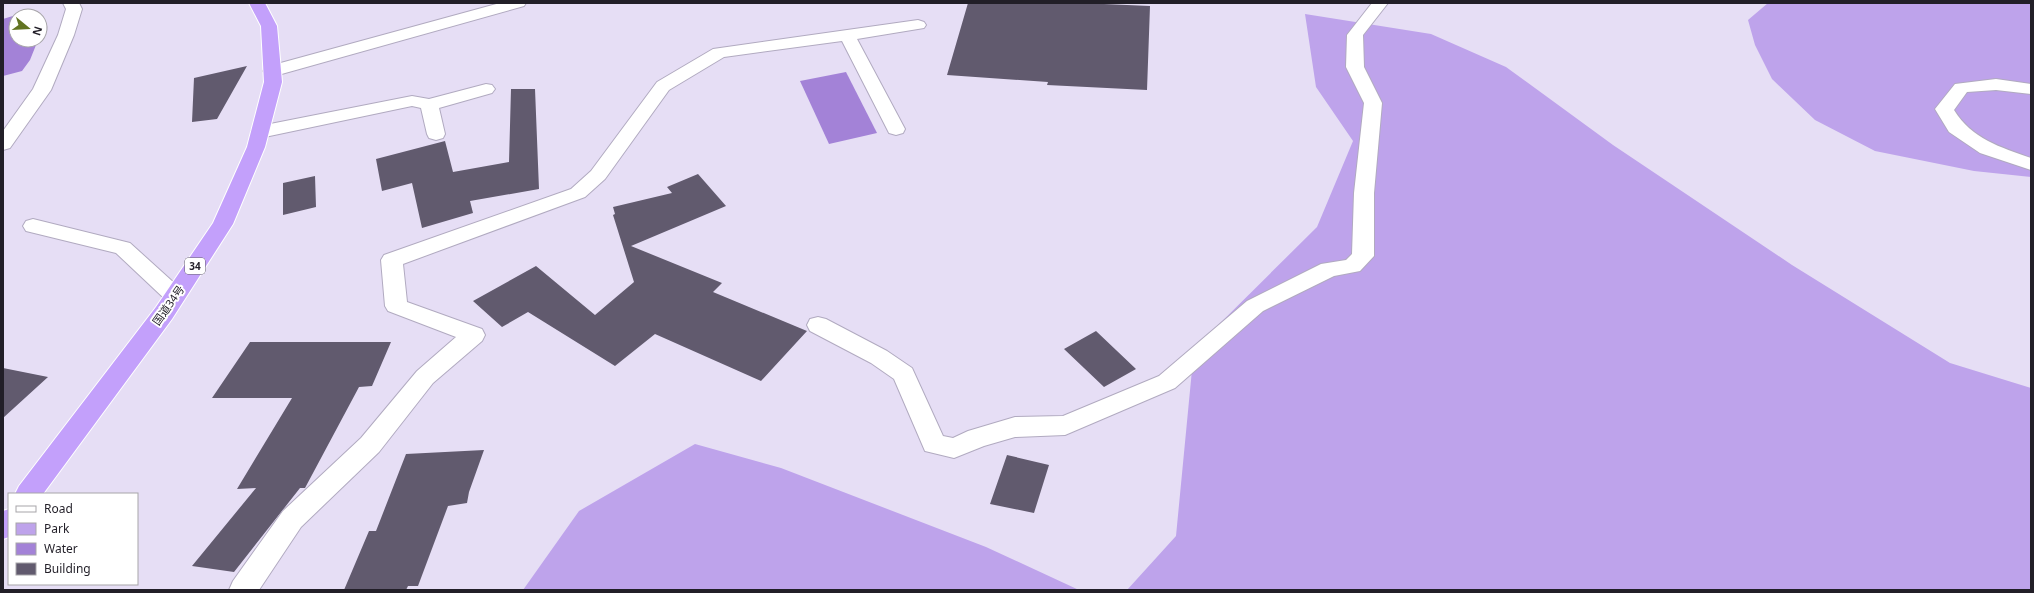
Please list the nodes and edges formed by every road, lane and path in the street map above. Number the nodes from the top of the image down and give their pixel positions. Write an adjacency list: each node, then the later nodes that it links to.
1 (71, 3): 14 (street)
2 (257, 3): 7 (highway, 国道34号 / 34)
3 (518, 3): 7 (street)
4 (1380, 3): 18 (street)
5 (918, 25): 6 (street)
6 (847, 35): 11 (street); 20 (street)
7 (272, 71): 12 (highway, 国道34号 / 34)
8 (486, 89): 10 (street)
9 (2031, 89): 15 (street)
10 (429, 104): 12 (street); 13 (street)
11 (896, 129)
12 (260, 132): 17 (highway, 国道34号 / 34)
13 (436, 134)
14 (3, 144)
15 (2031, 164)
16 (33, 226): 17 (street)
17 (175, 296): 19 (highway, 国道34号 / 34)
18 (818, 325)
19 (29, 493)
20 (243, 590)

